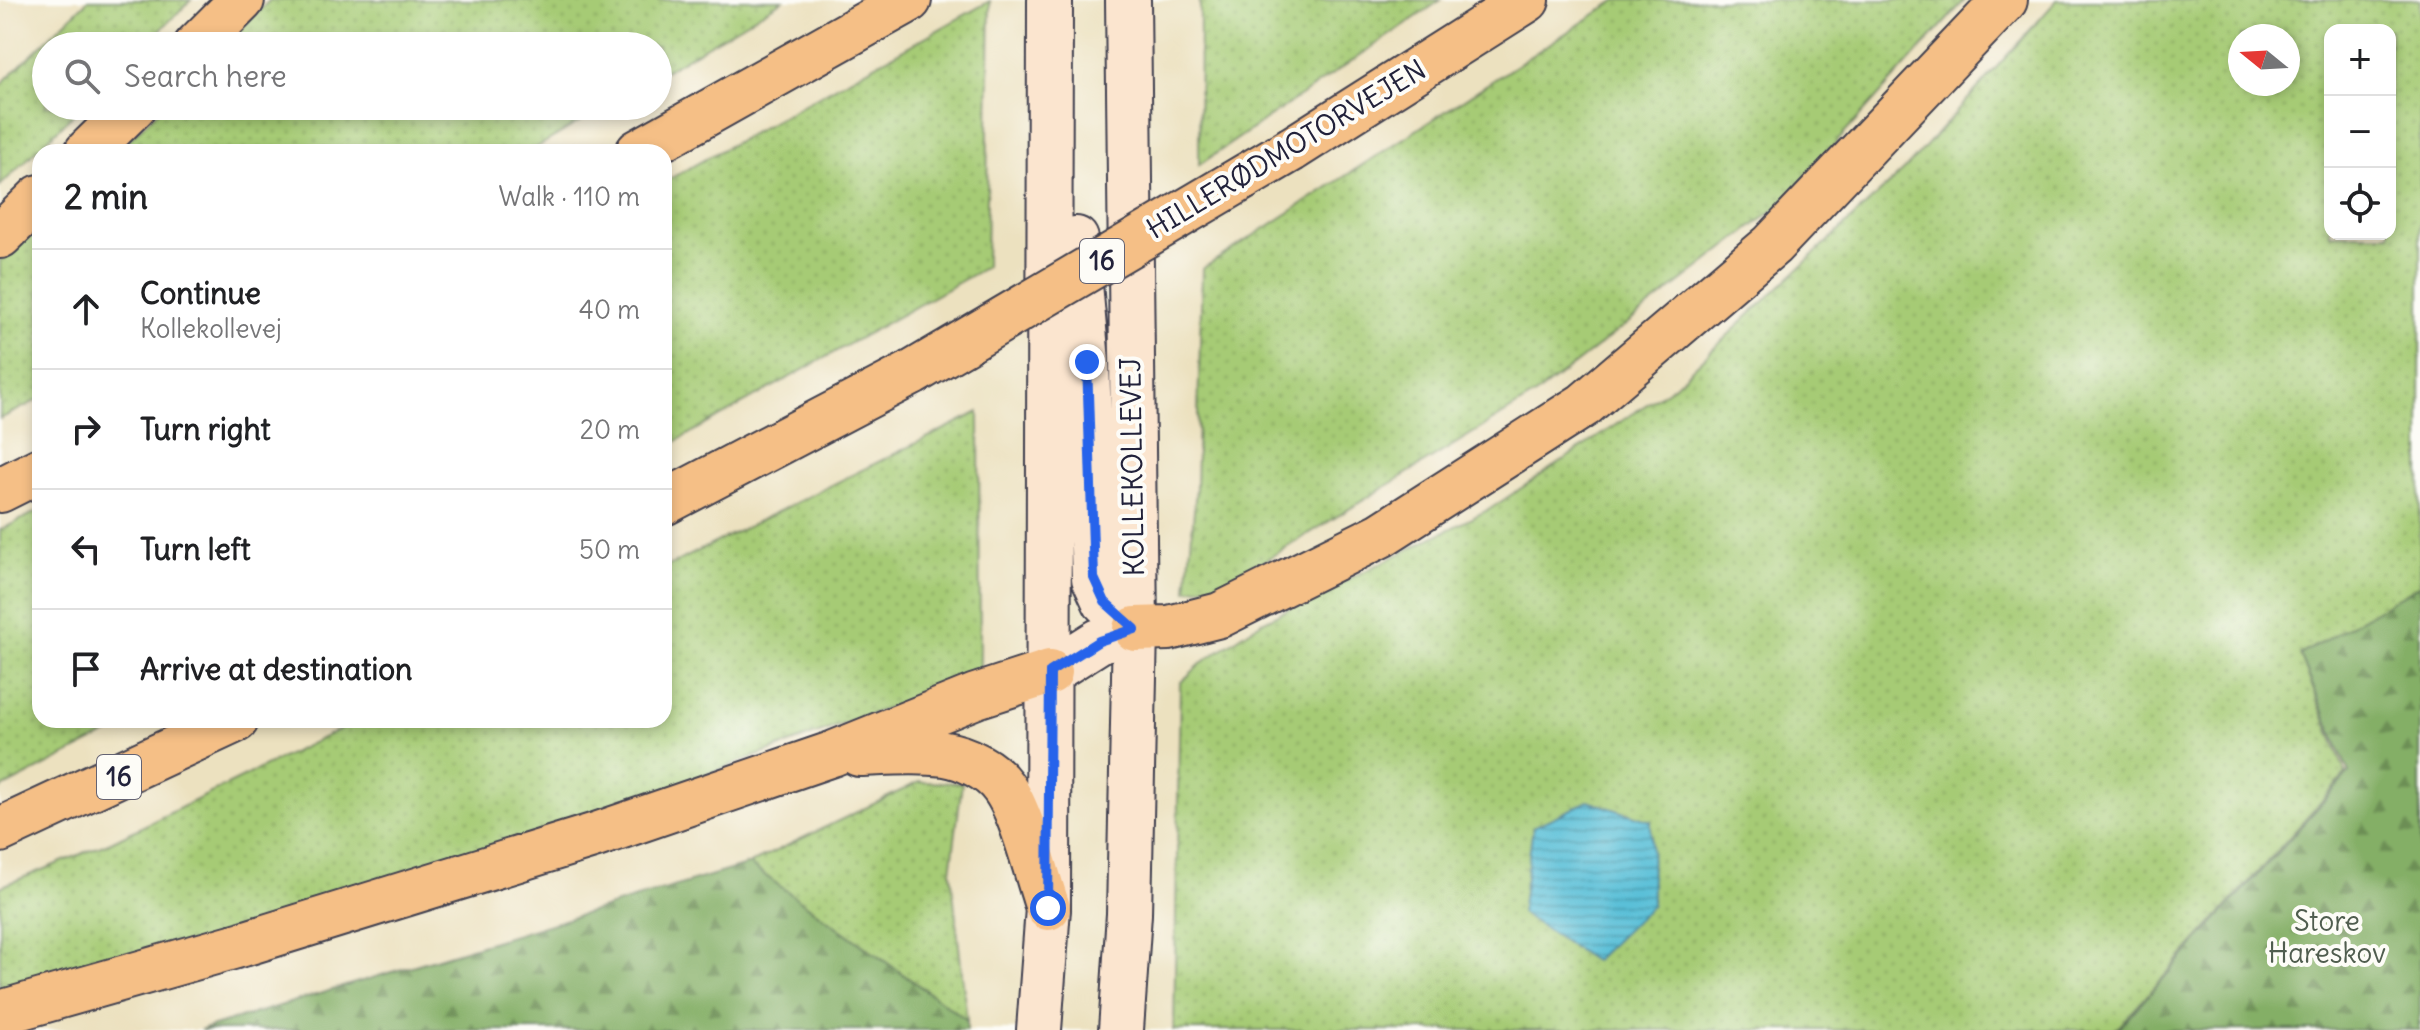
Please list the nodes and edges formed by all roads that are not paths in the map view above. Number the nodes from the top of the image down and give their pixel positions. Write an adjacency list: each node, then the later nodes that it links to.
1 (242, 0): 7 (highway)
2 (909, 0): 10 (highway)
3 (1052, 0): 16 (street); 17 (street)
4 (1128, 0): 16 (street, KOLLEKOLLEVEJ)
5 (1527, 0): 15 (highway, HILLERØDMOTORVEJEN / 16, bridge)
6 (2005, 0): 16 (highway)
7 (210, 32)
8 (120, 120): 9 (highway)
9 (95, 144)
10 (652, 144)
11 (32, 205): 12 (highway)
12 (0, 236)
13 (32, 474): 14 (highway)
14 (0, 490)
15 (672, 499)
16 (1135, 629): 17 (street); 24 (street, KOLLEKOLLEVEJ)
17 (1050, 672): 19 (highway); 21 (street)
18 (219, 728): 20 (highway, 16)
19 (832, 754): 21 (highway); 22 (highway)
20 (0, 830)
21 (1048, 908): 23 (street)
22 (0, 1013)
23 (1039, 1030)
24 (1121, 1030)

